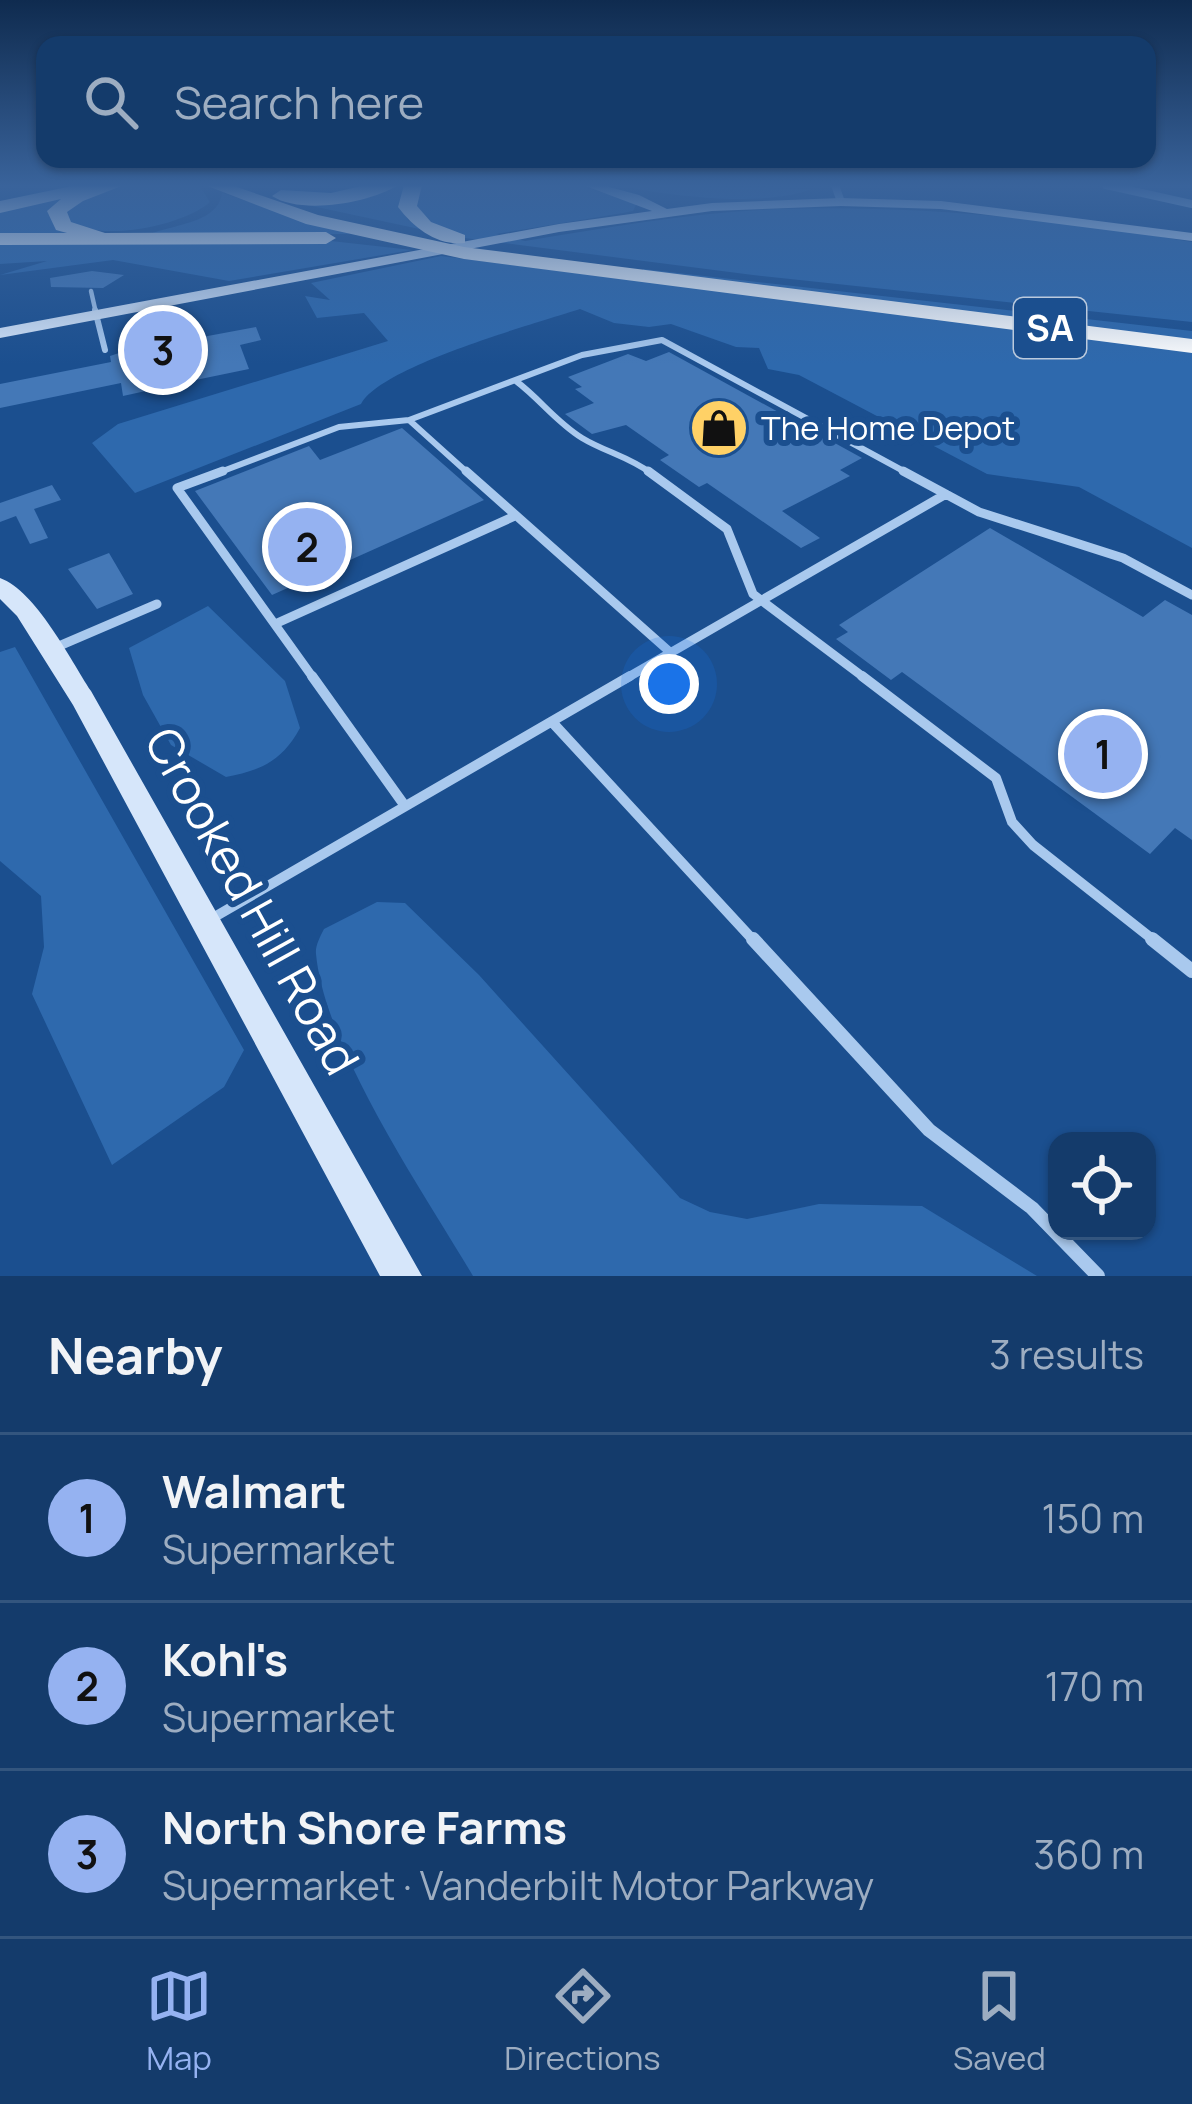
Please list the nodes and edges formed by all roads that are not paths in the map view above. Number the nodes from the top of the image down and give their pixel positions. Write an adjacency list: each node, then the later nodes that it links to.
1 (372, 245): 7 (highway)
2 (428, 245): 7 (highway, SA)
3 (471, 245): 9 (main road)
4 (473, 245): 6 (highway, SA)
5 (484, 245): 6 (highway)
6 (497, 249): 10 (highway, SA)
7 (542, 263): 12 (highway, SA)
8 (91, 291): 9 (lane)
9 (97, 314): 11 (main road); 13 (lane)
10 (1192, 328)
11 (0, 333)
12 (1192, 346)
13 (105, 350)
14 (516, 380): 15 (lane); 16 (lane); 20 (lane)
15 (410, 420): 17 (lane); 22 (lane)
16 (946, 494): 19 (lane); 20 (lane)
17 (515, 516): 22 (lane); 24 (lane)
18 (0, 586): 23 (main road, Crooked Hill Road)
19 (1192, 596)
20 (763, 601): 24 (lane); 28 (lane)
21 (157, 604): 23 (lane)
22 (275, 624): 26 (lane)
23 (52, 649): 27 (main road, Crooked Hill Road)
24 (671, 653): 25 (lane)
25 (552, 722): 26 (lane); 30 (lane)
26 (406, 806): 27 (lane)
27 (207, 922): 29 (main road, Crooked Hill Road)
28 (1192, 971)
29 (402, 1276)
30 (1098, 1276)

